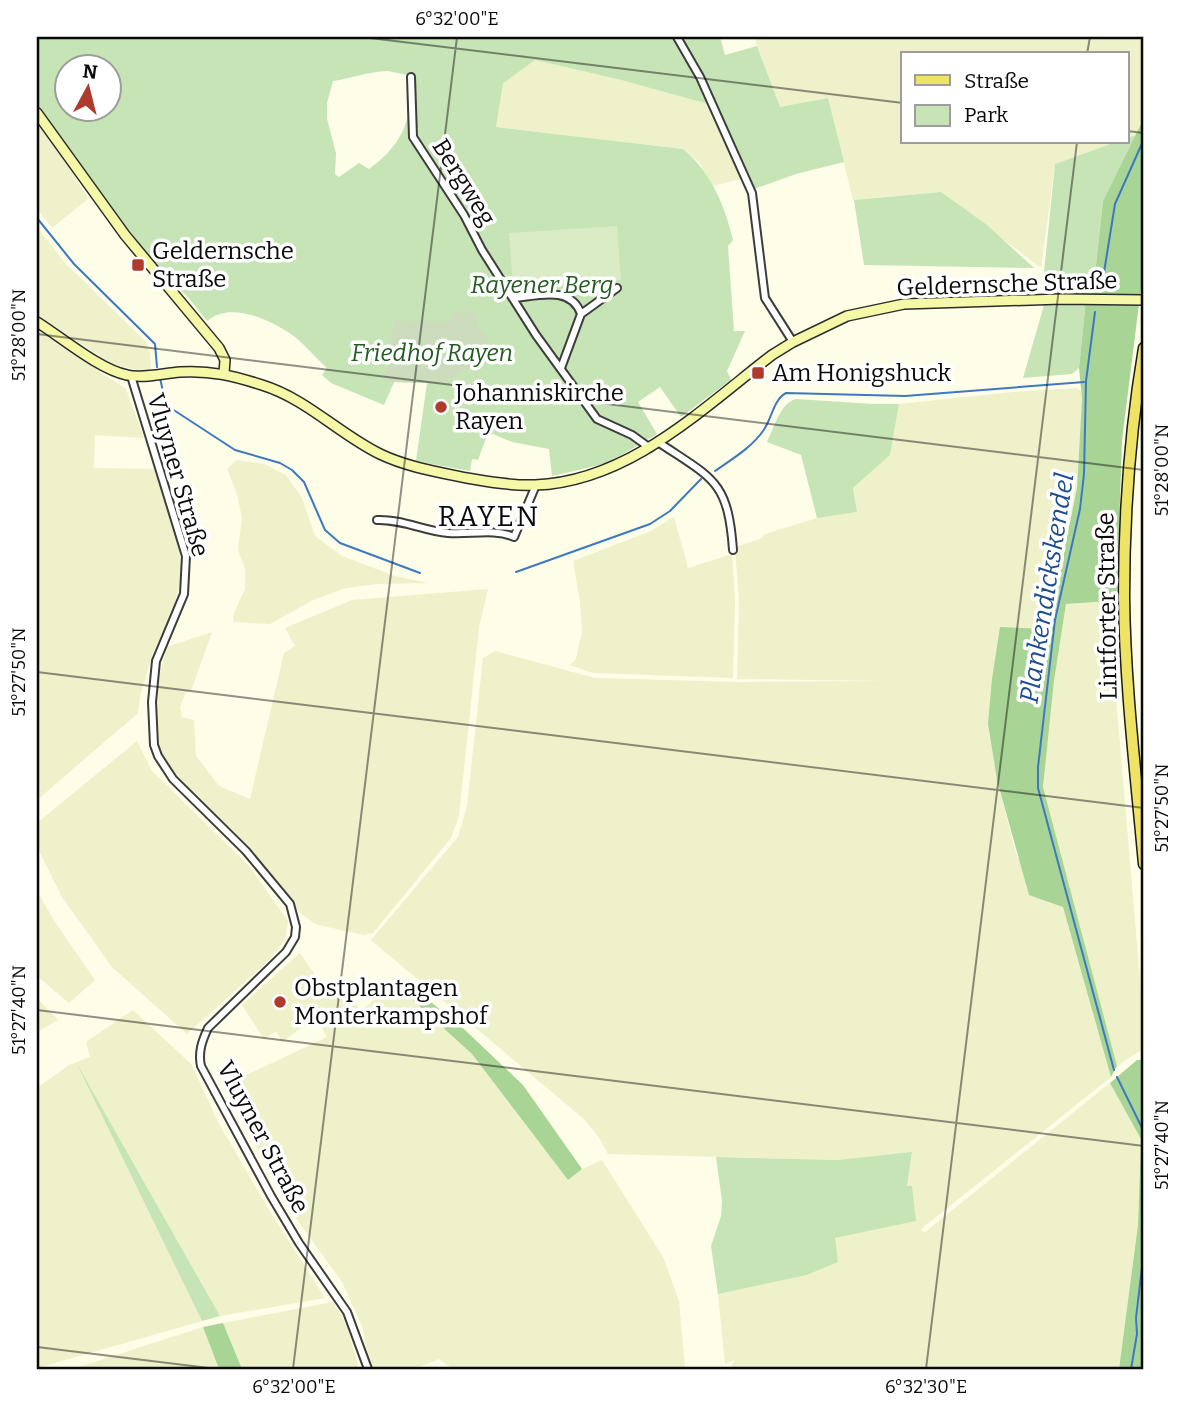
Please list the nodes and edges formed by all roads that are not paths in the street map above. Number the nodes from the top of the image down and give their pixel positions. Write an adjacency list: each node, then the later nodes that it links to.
1 (677, 37): 9 (street)
2 (411, 77): 5 (street, Bergweg)
3 (37, 113): 12 (main road)
4 (617, 288): 7 (street)
5 (514, 298): 7 (street); 11 (street, Bergweg)
6 (1144, 300): 9 (main road, Geldernsche Straße)
7 (581, 314): 11 (street)
8 (37, 321): 13 (main road, Geldernsche Straße)
9 (793, 342): 14 (main road, Geldernsche Straße)
10 (1144, 348): 18 (main road, Lintforter Straße)
11 (561, 368): 14 (street, Bergweg)
12 (224, 373): 13 (main road, Geldernsche Straße); 15 (main road, Geldernsche Straße)
13 (131, 376): 19 (street, Vluyner Straße)
14 (654, 445): 15 (main road, Geldernsche Straße); 17 (street)
15 (536, 485): 16 (street)
16 (377, 520)
17 (733, 550)
18 (1144, 863)
19 (368, 1369)

